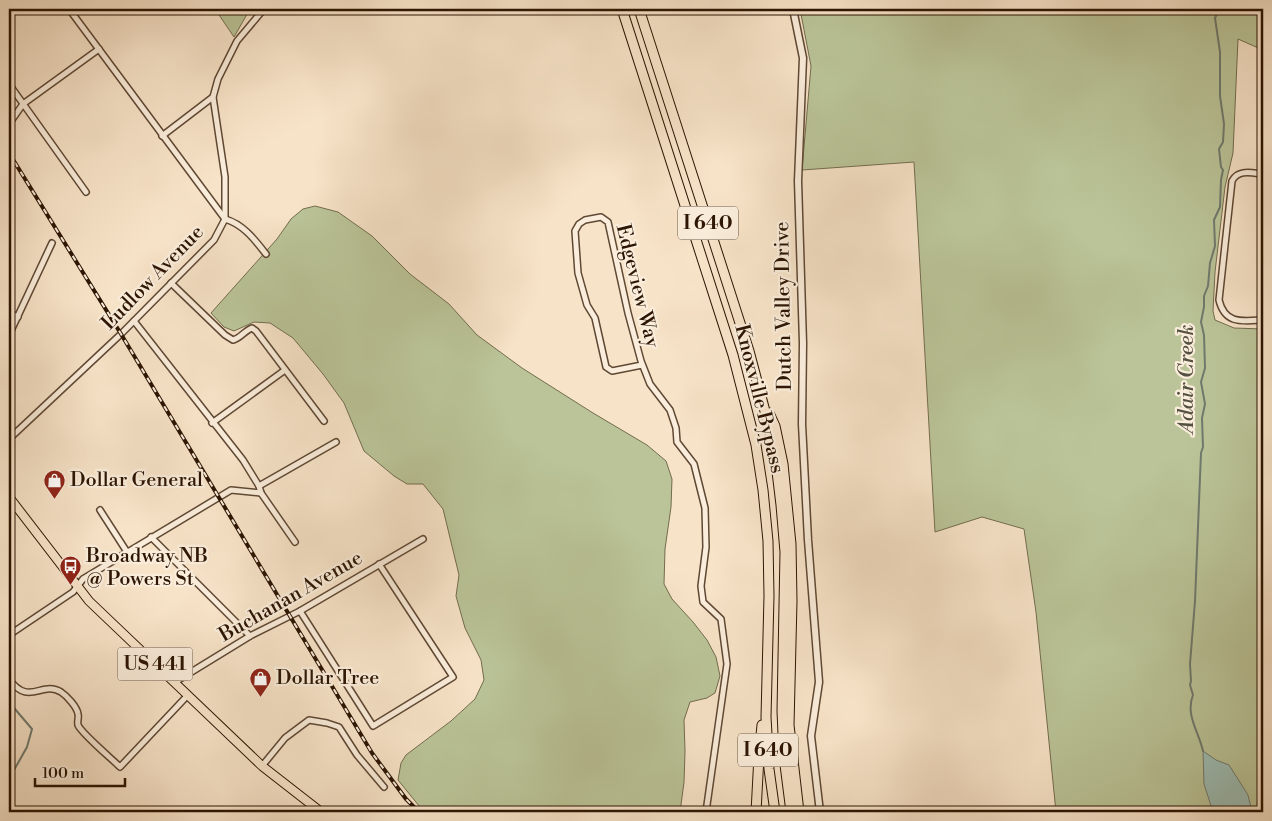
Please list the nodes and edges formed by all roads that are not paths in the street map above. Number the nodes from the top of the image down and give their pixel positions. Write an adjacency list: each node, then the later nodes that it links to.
1 (69, 9): 6 (street)
2 (264, 9): 8 (street)
3 (622, 9): 45 (highway, Knoxville Bypass / I 640)
4 (639, 9): 25 (highway, Knoxville Bypass / I 640)
5 (793, 9): 55 (street, Dutch Valley Drive)
6 (99, 49): 9 (street); 11 (street)
7 (9, 84): 9 (street)
8 (213, 97): 11 (street); 14 (street, Ludlow Avenue)
9 (23, 104): 10 (street); 13 (street)
10 (9, 124)
11 (162, 136): 14 (street)
12 (1263, 174): 20 (street)
13 (86, 192)
14 (225, 219): 16 (street); 17 (street, Ludlow Avenue)
15 (52, 243): 19 (street)
16 (266, 254)
17 (171, 283): 21 (street, Ludlow Avenue); 24 (street)
18 (9, 313): 19 (street)
19 (18, 317): 22 (street)
20 (1263, 320)
21 (134, 321): 27 (street); 28 (street, Ludlow Avenue)
22 (9, 335)
23 (642, 365): 23 (street, Edgeview Way); 50 (street, Edgeview Way)
24 (286, 370): 26 (street); 27 (street)
25 (762, 400): 53 (highway, Knoxville Bypass / I 640); 54 (highway)
26 (324, 421)
27 (212, 423): 30 (street)
28 (9, 439)
29 (336, 442): 30 (street)
30 (259, 486): 31 (street)
31 (261, 493): 34 (street); 36 (street)
32 (9, 497): 39 (main road, US 441)
33 (100, 510): 37 (street)
34 (151, 537): 37 (street); 42 (street)
35 (424, 539): 38 (street, Buchanan Avenue)
36 (295, 542)
37 (127, 552): 39 (street)
38 (379, 564): 40 (street, Buchanan Avenue); 40 (street)
39 (77, 586): 41 (street); 44 (main road, US 441)
40 (300, 611): 42 (street, Buchanan Avenue)
41 (9, 635)
42 (250, 636): 44 (street, Buchanan Avenue)
43 (9, 679): 46 (street)
44 (175, 682): 46 (main road, US 441)
45 (766, 688): 51 (highway); 52 (highway, Knoxville Bypass / I 640)
46 (188, 696): 47 (main road, US 441)
47 (262, 766): 48 (street); 49 (main road, US 441)
48 (384, 787)
49 (321, 812)
50 (706, 812)
51 (756, 812)
52 (775, 812)
53 (791, 812)
54 (799, 812)
55 (820, 812)

